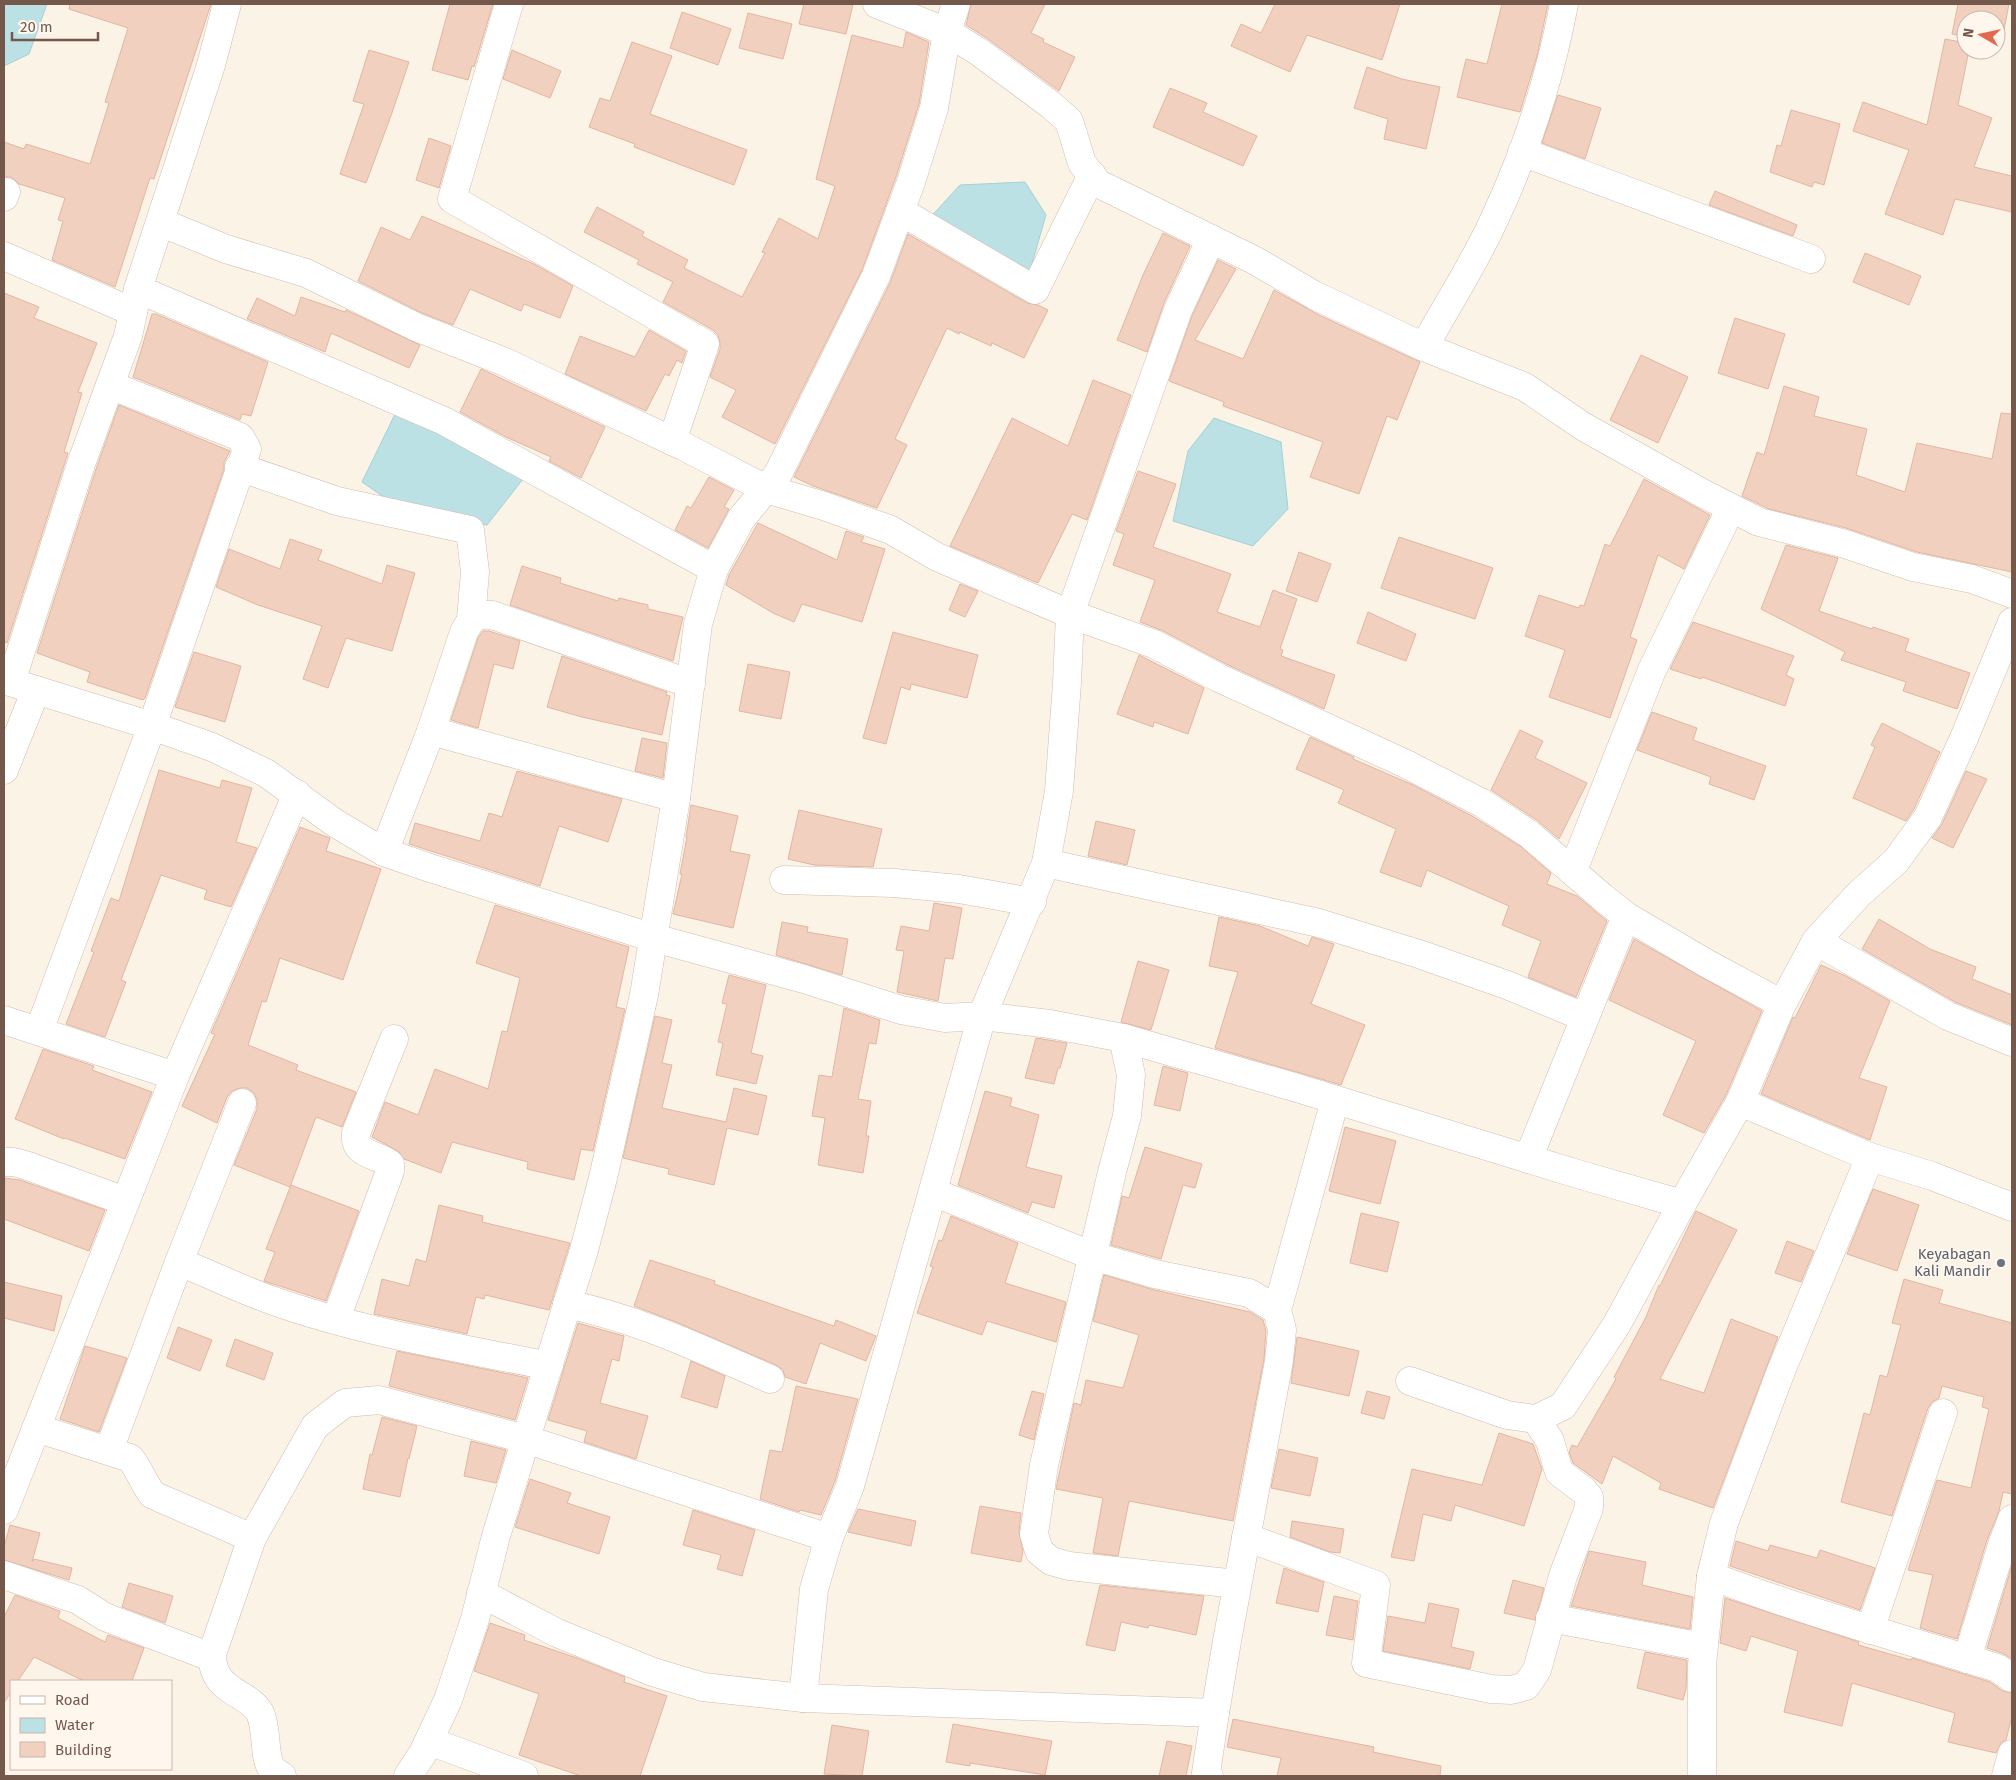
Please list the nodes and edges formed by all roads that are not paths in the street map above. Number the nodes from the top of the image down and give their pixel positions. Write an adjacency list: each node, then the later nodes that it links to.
1 (227, 4): 10 (street)
2 (509, 4): 17 (street)
3 (877, 4): 6 (street)
4 (956, 4): 6 (street)
5 (1564, 4): 7 (street)
6 (948, 32): 8 (street); 9 (street)
7 (1522, 152): 13 (street); 15 (street)
8 (1092, 175): 9 (street); 11 (street)
9 (900, 211): 19 (street)
10 (160, 222): 14 (street); 17 (street)
11 (1211, 239): 15 (street); 23 (street)
12 (4, 256): 14 (street)
13 (1811, 259)
14 (136, 301): 16 (street); 21 (street)
15 (1424, 347): 20 (street)
16 (110, 385): 18 (street); 26 (street)
17 (672, 441): 19 (street)
18 (239, 467): 24 (street); 28 (street)
19 (766, 489): 21 (street); 23 (street)
20 (1731, 508): 22 (street); 35 (street)
21 (714, 569): 27 (street)
22 (2012, 594)
23 (1070, 614): 34 (street); 35 (street)
24 (471, 619): 27 (street); 29 (street)
25 (2012, 622): 40 (street)
26 (17, 684): 28 (street); 30 (street)
27 (690, 684): 32 (street)
28 (152, 726): 31 (street); 45 (street)
29 (431, 731): 32 (street); 33 (street)
30 (4, 770)
31 (296, 794): 33 (street); 49 (street)
32 (676, 798): 39 (street)
33 (384, 852): 39 (street)
34 (1046, 863): 37 (street); 43 (street)
35 (1573, 870): 38 (street)
36 (784, 880): 37 (street)
37 (1032, 902): 42 (street)
38 (1626, 916): 41 (street); 43 (street)
39 (654, 938): 42 (street); 62 (street)
40 (1816, 941): 41 (street); 48 (street)
41 (1782, 1004): 51 (street)
42 (982, 1016): 46 (street); 56 (street)
43 (1584, 1017): 54 (street)
44 (4, 1020): 45 (street)
45 (39, 1031): 49 (street)
46 (1123, 1038): 50 (street); 60 (street)
47 (394, 1039): 64 (street)
48 (2012, 1042)
49 (175, 1076): 57 (street)
50 (1335, 1100): 54 (street); 63 (street)
51 (1740, 1102): 53 (street); 58 (street)
52 (242, 1103): 61 (street)
53 (1870, 1157): 59 (street); 79 (street)
54 (1528, 1159): 58 (street)
55 (4, 1162): 57 (street)
56 (933, 1192): 60 (street); 77 (street)
57 (125, 1201): 70 (street)
58 (1682, 1204): 69 (street)
59 (2012, 1207)
60 (1093, 1256): 63 (street); 80 (street)
61 (179, 1262): 64 (street); 72 (street)
62 (567, 1304): 65 (street); 66 (street)
63 (1277, 1310): 75 (street)
64 (336, 1320): 65 (street)
65 (549, 1366): 71 (street)
66 (770, 1379)
67 (1410, 1381): 69 (street)
68 (1943, 1413): 83 (street)
69 (1536, 1419): 82 (street)
70 (36, 1428): 72 (street); 73 (street)
71 (525, 1439): 76 (street); 77 (street); 81 (street)
72 (110, 1450): 76 (street)
73 (4, 1510)
74 (2012, 1519): 86 (street)
75 (1246, 1537): 80 (street); 82 (street)
76 (252, 1538): 85 (street)
77 (829, 1538): 88 (street)
78 (4, 1575): 85 (street)
79 (1711, 1576): 83 (street); 84 (street)
80 (1237, 1584): 89 (street)
81 (481, 1593): 88 (street); 90 (street)
82 (1550, 1618): 84 (street)
83 (1870, 1630): 86 (street)
84 (1704, 1647): 96 (street)
85 (211, 1657): 92 (street)
86 (1968, 1659): 87 (street)
87 (2012, 1678)
88 (803, 1698): 89 (street)
89 (1216, 1713): 95 (street)
90 (429, 1741): 93 (street); 94 (street)
91 (2012, 1754): 97 (street)
92 (282, 1776)
93 (408, 1776)
94 (524, 1776)
95 (1209, 1776)
96 (1702, 1776)
97 (2006, 1776)

